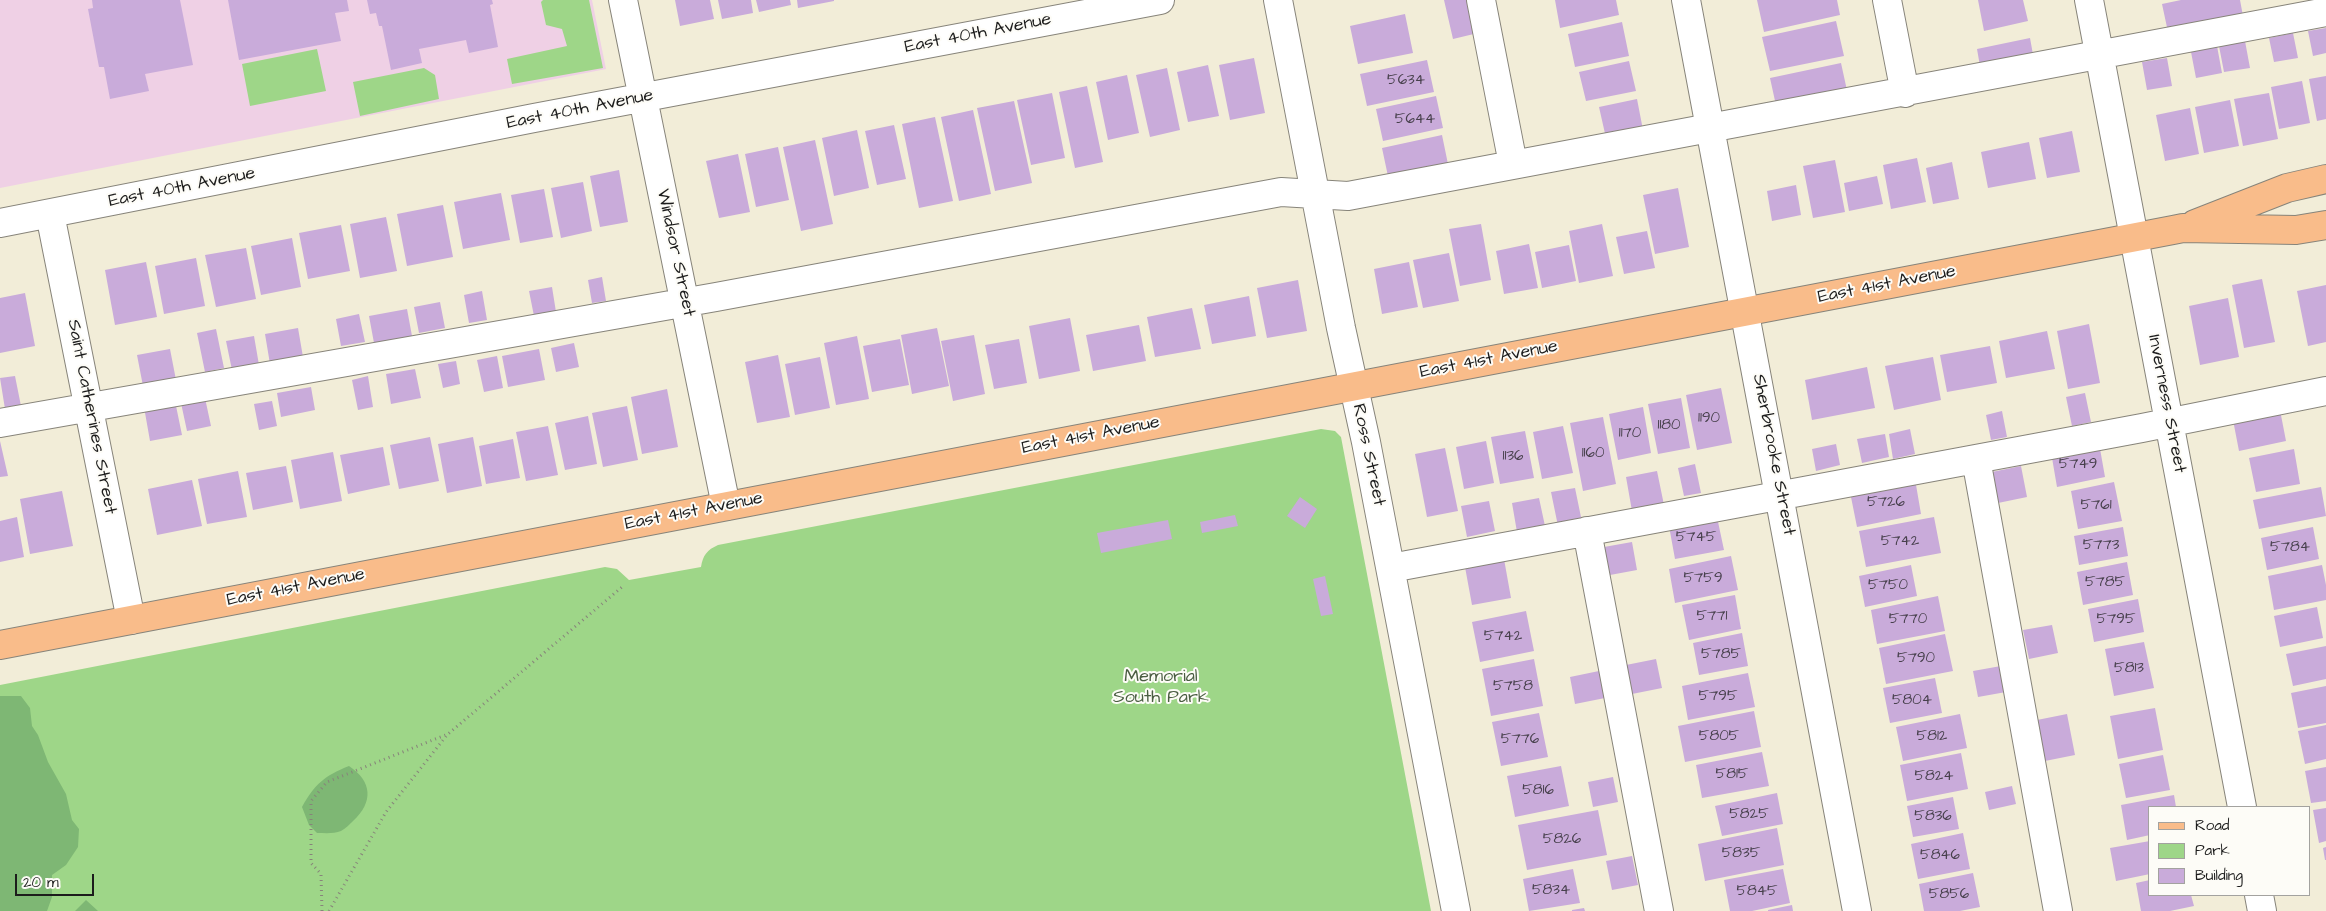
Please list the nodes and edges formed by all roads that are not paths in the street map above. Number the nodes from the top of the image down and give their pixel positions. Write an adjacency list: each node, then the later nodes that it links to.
1 (623, 0): 11 (street, Windsor Street)
2 (1160, 0): 11 (street, East 40th Avenue)
3 (1278, 0): 15 (street, Ross Street)
4 (1481, 0): 13 (street)
5 (1686, 0): 12 (street, Sherbrooke Street)
6 (1888, 0): 10 (street)
7 (2089, 0): 9 (street, Inverness Street)
8 (2309, 10): 9 (street)
9 (2099, 54): 10 (street); 20 (street, Inverness Street)
10 (1906, 93): 12 (street)
11 (643, 98): 16 (street, East 40th Avenue); 21 (street, Windsor Street)
12 (1712, 128): 13 (street); 22 (street, Sherbrooke Street)
13 (1513, 164): 15 (street)
14 (2326, 179): 19 (main road, East 41st Avenue)
15 (1314, 194): 21 (street); 23 (street, Ross Street)
16 (50, 214): 17 (street, East 40th Avenue); 25 (street, Saint Catherines Street)
17 (0, 223)
18 (2326, 225): 19 (main road, East 41st Avenue)
19 (2183, 228): 20 (main road, East 41st Avenue)
20 (2134, 238): 22 (main road, East 41st Avenue); 26 (street, Inverness Street)
21 (685, 302): 25 (street); 30 (street, Windsor Street)
22 (1745, 312): 23 (main road, East 41st Avenue); 29 (street, Sherbrooke Street)
23 (1354, 386): 30 (main road, East 41st Avenue); 32 (street, Ross Street)
24 (2326, 391): 26 (street)
25 (89, 406): 27 (street); 33 (street, Saint Catherines Street)
26 (2169, 422): 28 (street); 35 (street, Inverness Street)
27 (0, 423)
28 (1976, 459): 29 (street); 40 (street)
29 (1780, 494): 31 (street); 39 (street, Sherbrooke Street)
30 (726, 506): 33 (main road, East 41st Avenue)
31 (1587, 531): 32 (street); 38 (street)
32 (1391, 568): 37 (street, Ross Street)
33 (131, 620): 34 (main road, East 41st Avenue)
34 (0, 645)
35 (2242, 806)
36 (2259, 896): 41 (street)
37 (1456, 911)
38 (1659, 911)
39 (1857, 911)
40 (2058, 911)
41 (2262, 911)

